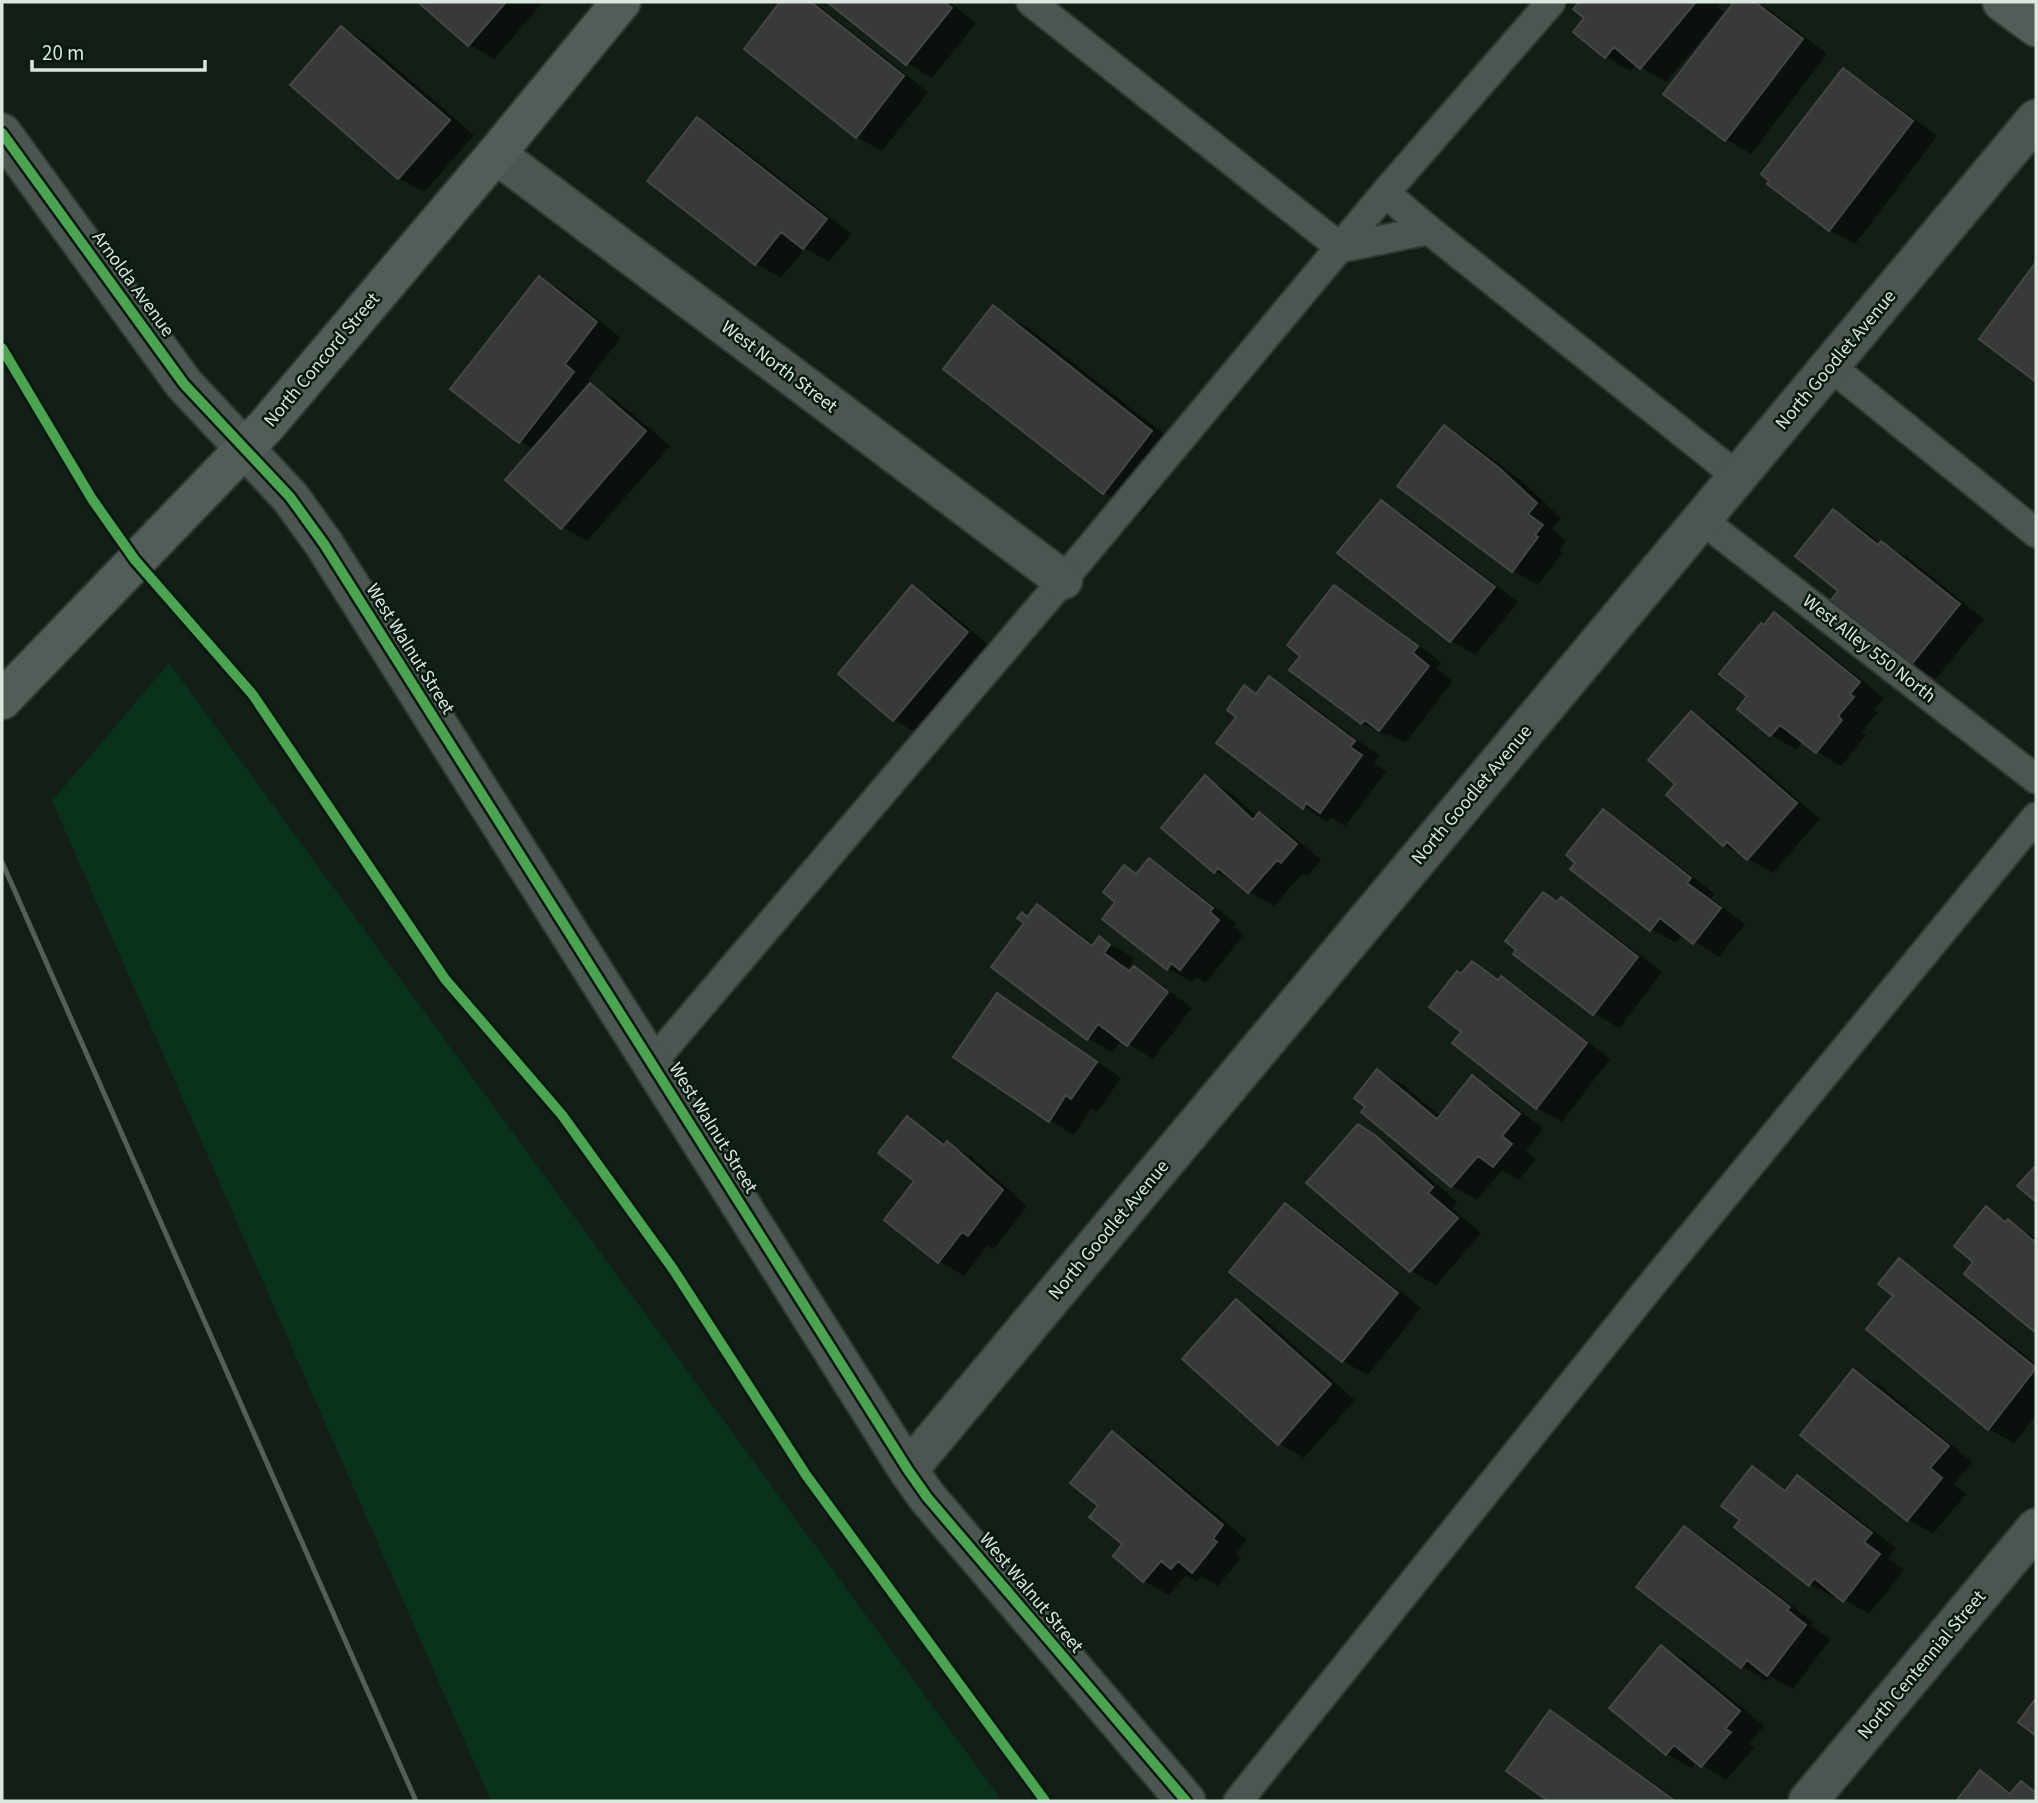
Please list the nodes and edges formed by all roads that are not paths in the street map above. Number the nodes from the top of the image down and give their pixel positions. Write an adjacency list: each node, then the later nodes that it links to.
1 (621, 2): 8 (main road, North Concord Street)
2 (1031, 2): 11 (lane)
3 (1551, 2): 9 (lane)
4 (2002, 2): 5 (main road)
5 (2036, 27)
6 (2036, 119): 12 (street, North Goodlet Avenue)
7 (2, 133): 13 (street, Arnolda Avenue)
8 (496, 154): 13 (main road, North Concord Street); 17 (street, West North Street)
9 (1385, 193): 10 (lane); 11 (lane)
10 (1429, 230): 11 (lane); 14 (lane)
11 (1341, 248): 17 (lane)
12 (1830, 366): 14 (street, North Goodlet Avenue); 16 (lane)
13 (246, 448): 18 (main road, North Concord Street); 21 (street, West Walnut Street)
14 (1738, 477): 15 (street, North Goodlet Avenue)
15 (1702, 520): 19 (lane, West Alley 550 North); 22 (street, North Goodlet Avenue)
16 (2036, 533)
17 (1063, 580): 21 (lane)
18 (2, 700)
19 (2036, 779)
20 (2036, 817): 25 (lane)
21 (651, 1064): 22 (street, West Walnut Street)
22 (908, 1470): 24 (street, West Walnut Street)
23 (2036, 1528): 26 (street, North Centennial Street)
24 (1186, 1801)
25 (1238, 1801)
26 (1808, 1801)

